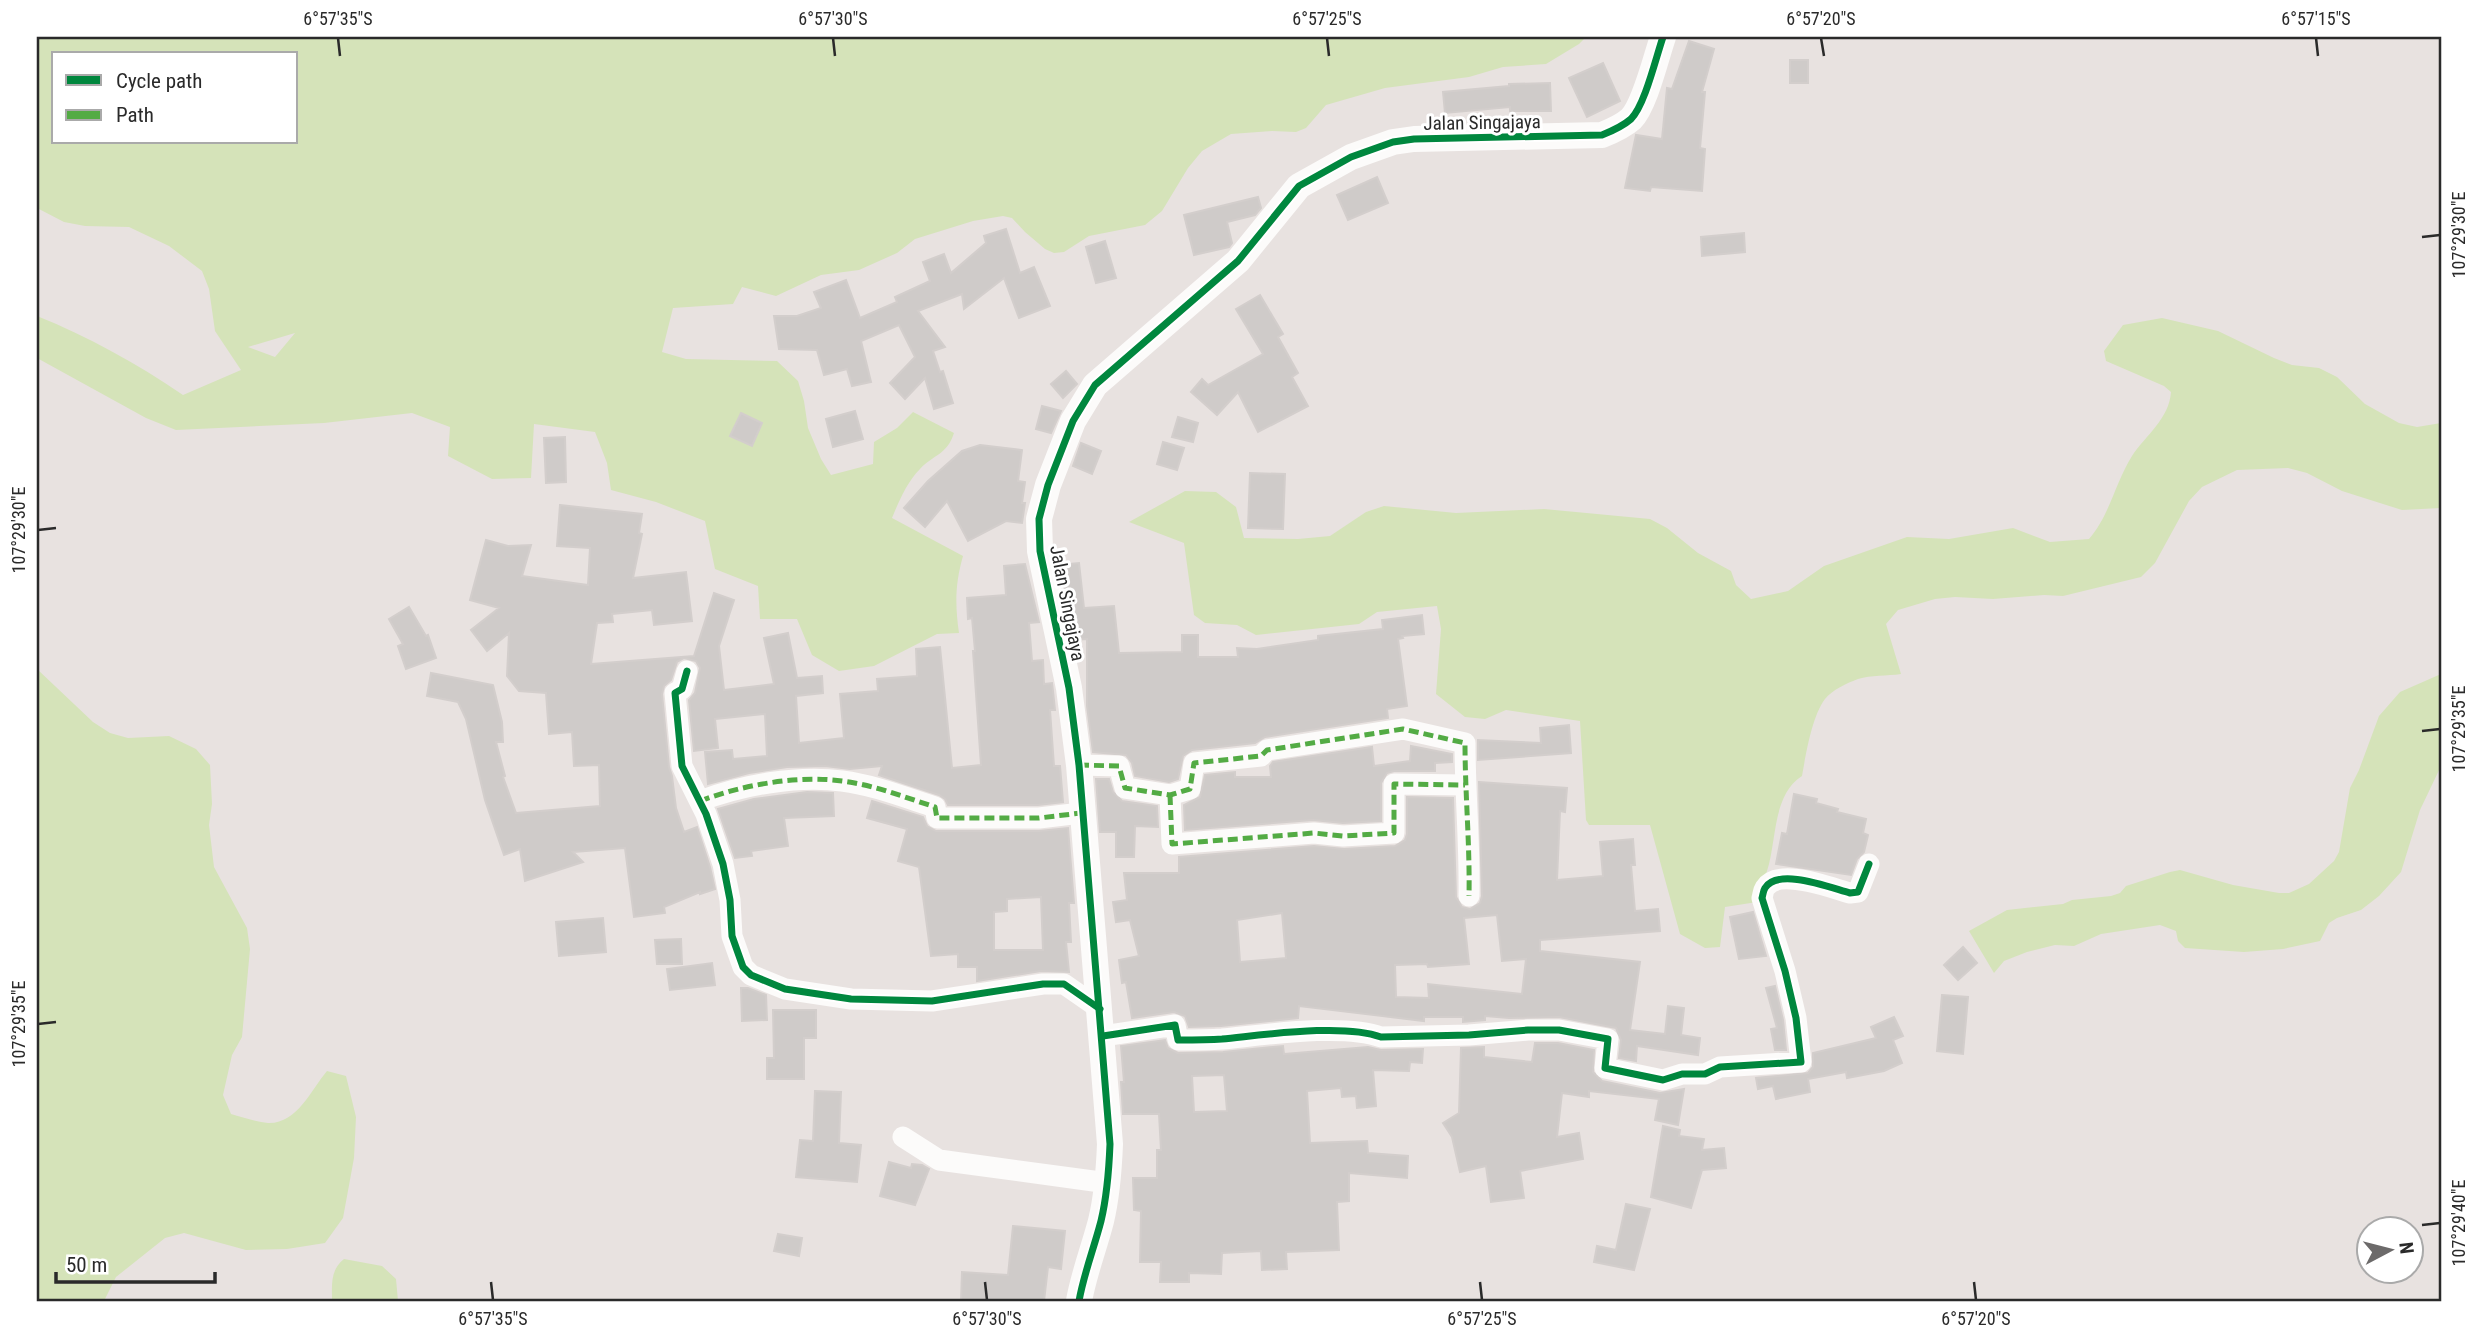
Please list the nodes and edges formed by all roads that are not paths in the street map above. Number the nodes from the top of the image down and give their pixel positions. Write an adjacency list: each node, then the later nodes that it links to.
1 (1663, 37): 3 (street, Jalan Singajaya)
2 (687, 671): 6 (street)
3 (1079, 765): 5 (street); 7 (street, Jalan Singajaya)
4 (1465, 785): 5 (street); 5 (street); 9 (street)
5 (1170, 795)
6 (700, 801): 7 (street); 10 (street)
7 (1081, 813): 10 (street, Jalan Singajaya)
8 (1868, 864): 11 (street)
9 (1469, 896)
10 (1100, 1009): 11 (street, Jalan Singajaya)
11 (1102, 1036): 13 (street, Jalan Singajaya)
12 (902, 1137): 13 (street)
13 (1108, 1183): 14 (street, Jalan Singajaya)
14 (1079, 1301)

